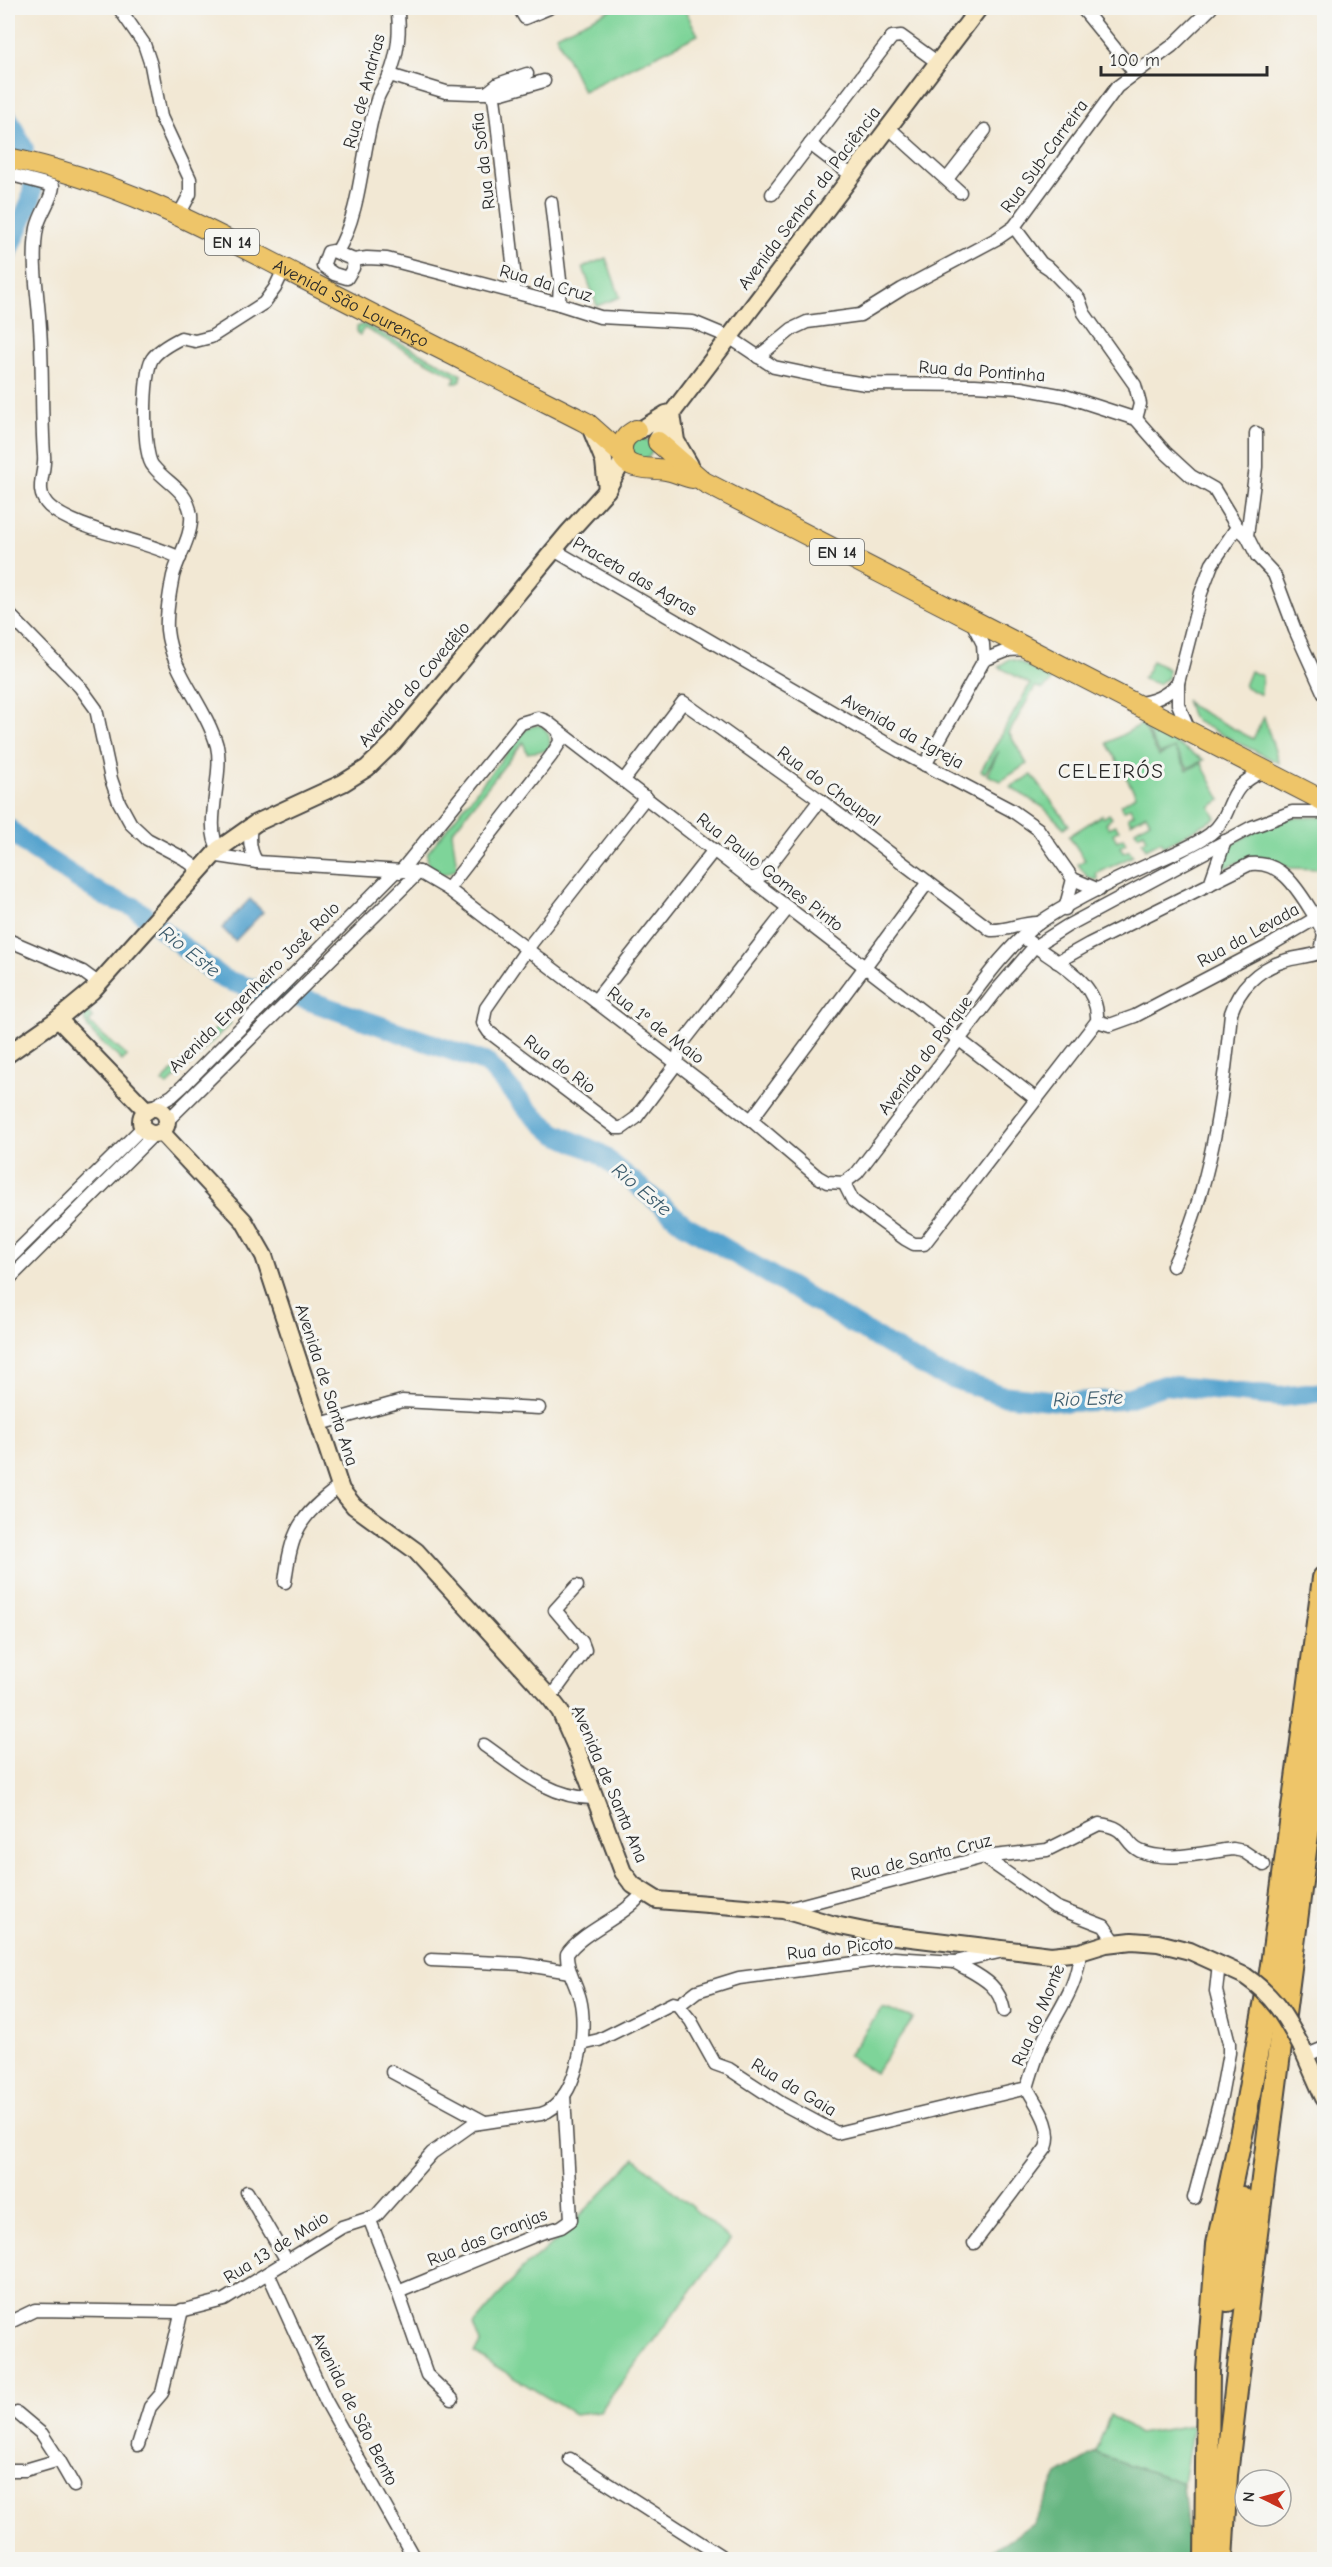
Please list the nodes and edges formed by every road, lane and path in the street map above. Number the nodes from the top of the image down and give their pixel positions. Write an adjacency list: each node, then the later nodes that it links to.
1 (119, 8): 24 (street)
2 (397, 8): 11 (street, Rua de Andrias)
3 (519, 8): 4 (street)
4 (549, 8)
5 (979, 8): 8 (street, Avenida Senhor da Paciência)
6 (1082, 8): 9 (street)
7 (1211, 8): 9 (street, Rua Sub-Carreira)
8 (937, 62): 14 (street, Avenida Senhor da Paciência); 16 (street)
9 (1134, 72): 25 (street, Rua Sub-Carreira)
10 (527, 74): 13 (street)
11 (390, 75): 13 (street, Rua da Sofia); 26 (street, Rua de Andrias)
12 (544, 81): 13 (street)
13 (488, 92): 30 (street, Rua da Sofia)
14 (888, 127): 19 (street, Avenida Senhor da Paciência); 20 (street)
15 (985, 130): 20 (street)
16 (810, 144): 19 (street); 22 (street)
17 (8, 158): 24 (main road, Avenida São Lourenço / EN 14)
18 (8, 174): 46 (street)
19 (851, 175): 32 (street, Avenida Senhor da Paciência)
20 (947, 179): 21 (street)
21 (960, 192)
22 (772, 194)
23 (551, 202): 31 (street)
24 (179, 215): 28 (main road, Avenida São Lourenço / EN 14)
25 (1014, 227): 33 (street, Rua Sub-Carreira); 35 (street)
26 (337, 252): 27 (street); 29 (street)
27 (354, 260): 29 (street); 30 (street, Rua da Cruz)
28 (284, 268): 29 (main road, Avenida São Lourenço / EN 14); 46 (street)
29 (330, 282): 36 (main road, Avenida São Lourenço / EN 14)
30 (514, 292): 31 (street, Rua da Cruz)
31 (559, 304): 32 (street, Rua da Cruz)
32 (729, 337): 33 (street, Rua da Pontinha); 34 (street, Avenida Senhor da Paciência)
33 (758, 357): 35 (street, Rua da Pontinha)
34 (672, 413): 37 (street); 39 (street, Avenida Senhor da Paciência); 41 (street)
35 (1136, 419): 43 (street)
36 (587, 423): 37 (main road, EN 14); 40 (main road, EN 14); 42 (street)
37 (638, 430): 39 (main road, EN 14); 40 (main road)
38 (1257, 433): 44 (street)
39 (658, 441): 40 (main road); 41 (main road, EN 14)
40 (633, 462): 41 (main road, EN 14); 42 (street, Avenida do Covedêlo)
41 (704, 482): 48 (main road, EN 14)
42 (607, 490): 45 (street, Avenida do Covedêlo)
43 (1237, 527): 44 (street); 52 (street)
44 (1246, 536): 53 (street)
45 (554, 550): 49 (street, Praceta das Agras); 64 (street, Avenida do Covedêlo)
46 (180, 558): 67 (street)
47 (8, 613): 69 (street)
48 (972, 620): 50 (main road, EN 14); 51 (street)
49 (698, 634): 57 (street, Avenida da Igreja)
50 (1027, 649): 51 (street); 54 (main road, EN 14)
51 (984, 660): 57 (street)
52 (1178, 683): 54 (street); 56 (street)
53 (1324, 694)
54 (1134, 704): 56 (main road, EN 14)
55 (559, 732): 59 (street, Rua Paulo Gomes Pinto); 70 (street, Avenida Engenheiro José Rolo); 76 (street)
56 (1190, 732): 58 (main road, EN 14)
57 (925, 765): 73 (street, Avenida da Igreja)
58 (1265, 771): 62 (main road, EN 14); 77 (street, Avenida do Parque)
59 (624, 780): 60 (street, Rua Paulo Gomes Pinto); 61 (street, Rua do Choupal)
60 (646, 797): 66 (street, Rua Paulo Gomes Pinto); 87 (street)
61 (820, 800): 72 (street); 74 (street, Rua do Choupal)
62 (1324, 801)
63 (1324, 812): 65 (street, Avenida do Parque)
64 (252, 825): 67 (street, Avenida do Covedêlo); 68 (street)
65 (1225, 841): 75 (street); 81 (street, Avenida do Parque)
66 (714, 850): 72 (street, Rua Paulo Gomes Pinto); 91 (street)
67 (215, 852): 68 (street); 69 (street, Avenida do Covedêlo)
68 (257, 862): 70 (street)
69 (198, 869): 90 (street, Avenida do Covedêlo)
70 (397, 872): 71 (street); 99 (street, Avenida Engenheiro José Rolo)
71 (419, 872): 76 (street); 101 (street, Avenida Engenheiro José Rolo)
72 (750, 879): 79 (street, Rua Paulo Gomes Pinto)
73 (1073, 879): 77 (street); 80 (street)
74 (928, 882): 83 (street, Rua do Choupal); 89 (street)
75 (1210, 884): 82 (street, Rua da Levada); 88 (street)
76 (448, 889): 87 (street, Rua 1º de Maio)
77 (1099, 890): 78 (street, Avenida do Parque)
78 (1086, 897): 80 (street, Avenida do Parque); 81 (street)
79 (788, 908): 89 (street, Rua Paulo Gomes Pinto); 97 (street)
80 (1065, 909): 83 (street, Avenida do Parque)
81 (1095, 912): 86 (street, Avenida do Parque)
82 (1316, 918): 93 (street, Rua da Levada); 104 (street)
83 (1039, 924): 84 (street, Avenida do Parque)
84 (1023, 938): 86 (street); 94 (street, Avenida do Parque)
85 (8, 940): 90 (street)
86 (1034, 946): 88 (street); 95 (street, Avenida do Parque)
87 (527, 949): 91 (street, Rua 1º de Maio); 97 (street, Rua do Rio)
88 (1057, 962): 93 (street)
89 (866, 969): 94 (street, Rua Paulo Gomes Pinto); 100 (street)
90 (98, 983): 92 (street, Avenida do Covedêlo)
91 (596, 1001): 97 (street, Rua 1º de Maio)
92 (58, 1019): 96 (street, Avenida do Covedêlo); 99 (street)
93 (1096, 1022): 98 (street)
94 (946, 1031): 95 (street, Rua Paulo Gomes Pinto)
95 (959, 1040): 98 (street); 102 (street, Avenida do Parque)
96 (8, 1054)
97 (676, 1063): 100 (street, Rua 1º de Maio)
98 (1036, 1099): 102 (street)
99 (148, 1110): 101 (street); 101 (street)
100 (751, 1120): 102 (street, Rua 1º de Maio)
101 (156, 1129): 103 (street, Avenida Engenheiro José Rolo); 105 (street, Avenida Engenheiro José Rolo); 107 (street, Avenida de Santa Ana)
102 (844, 1183)
103 (8, 1260)
104 (1173, 1266)
105 (8, 1280)
106 (539, 1408): 107 (street)
107 (320, 1424): 108 (street, Avenida de Santa Ana)
108 (340, 1486): 110 (street); 112 (street, Avenida de Santa Ana)
109 (1324, 1578): 155 (highway)
110 (285, 1582)
111 (577, 1586): 112 (street)
112 (550, 1698): 115 (street, Avenida de Santa Ana)
113 (1324, 1702): 156 (highway)
114 (484, 1745): 115 (street)
115 (594, 1798): 118 (street, Avenida de Santa Ana)
116 (984, 1857): 117 (street, Rua de Santa Cruz); 119 (street, Rua de Santa Cruz); 120 (street)
117 (1264, 1866)
118 (644, 1893): 119 (street, Avenida de Santa Ana); 126 (street)
119 (783, 1910): 121 (street, Avenida de Santa Ana)
120 (1116, 1943): 122 (street, Avenida de Santa Ana); 125 (street, Avenida de Santa Ana)
121 (1011, 1950): 122 (street, Avenida de Santa Ana); 124 (street, Rua do Picoto)
122 (1080, 1952): 133 (street, Rua do Monte)
123 (431, 1960): 126 (street)
124 (955, 1962): 127 (street, Rua do Picoto); 128 (street)
125 (1219, 1963): 131 (street, Avenida de Santa Ana, bridge); 138 (street)
126 (570, 1972): 129 (street, Rua 13 de Maio)
127 (679, 2005): 129 (street); 133 (street, Rua da Gaia)
128 (1004, 2011)
129 (582, 2044): 134 (street, Rua 13 de Maio)
130 (1324, 2048): 131 (street)
131 (1304, 2050): 135 (street, Avenida de Santa Ana)
132 (392, 2072): 136 (street)
133 (1027, 2088): 140 (street, Rua do Monte)
134 (564, 2095): 136 (street, Rua 13 de Maio); 143 (street, Rua das Granjas)
135 (1324, 2098)
136 (483, 2121): 139 (street, Rua 13 de Maio)
137 (247, 2192): 141 (street)
138 (1194, 2198)
139 (369, 2218): 141 (street, Rua 13 de Maio); 143 (street)
140 (974, 2243)
141 (287, 2261): 142 (street, Rua 13 de Maio)
142 (268, 2273): 144 (street, Rua 13 de Maio); 153 (street, Avenida de São Bento)
143 (398, 2292): 146 (street)
144 (182, 2310): 145 (street, Rua 13 de Maio); 148 (street)
145 (8, 2323)
146 (452, 2399)
147 (17, 2413): 150 (street)
148 (138, 2445)
149 (570, 2459): 154 (street)
150 (59, 2460): 151 (street); 152 (street)
151 (8, 2470)
152 (74, 2486)
153 (415, 2559)
154 (727, 2559)
155 (1206, 2559)
156 (1221, 2559)

